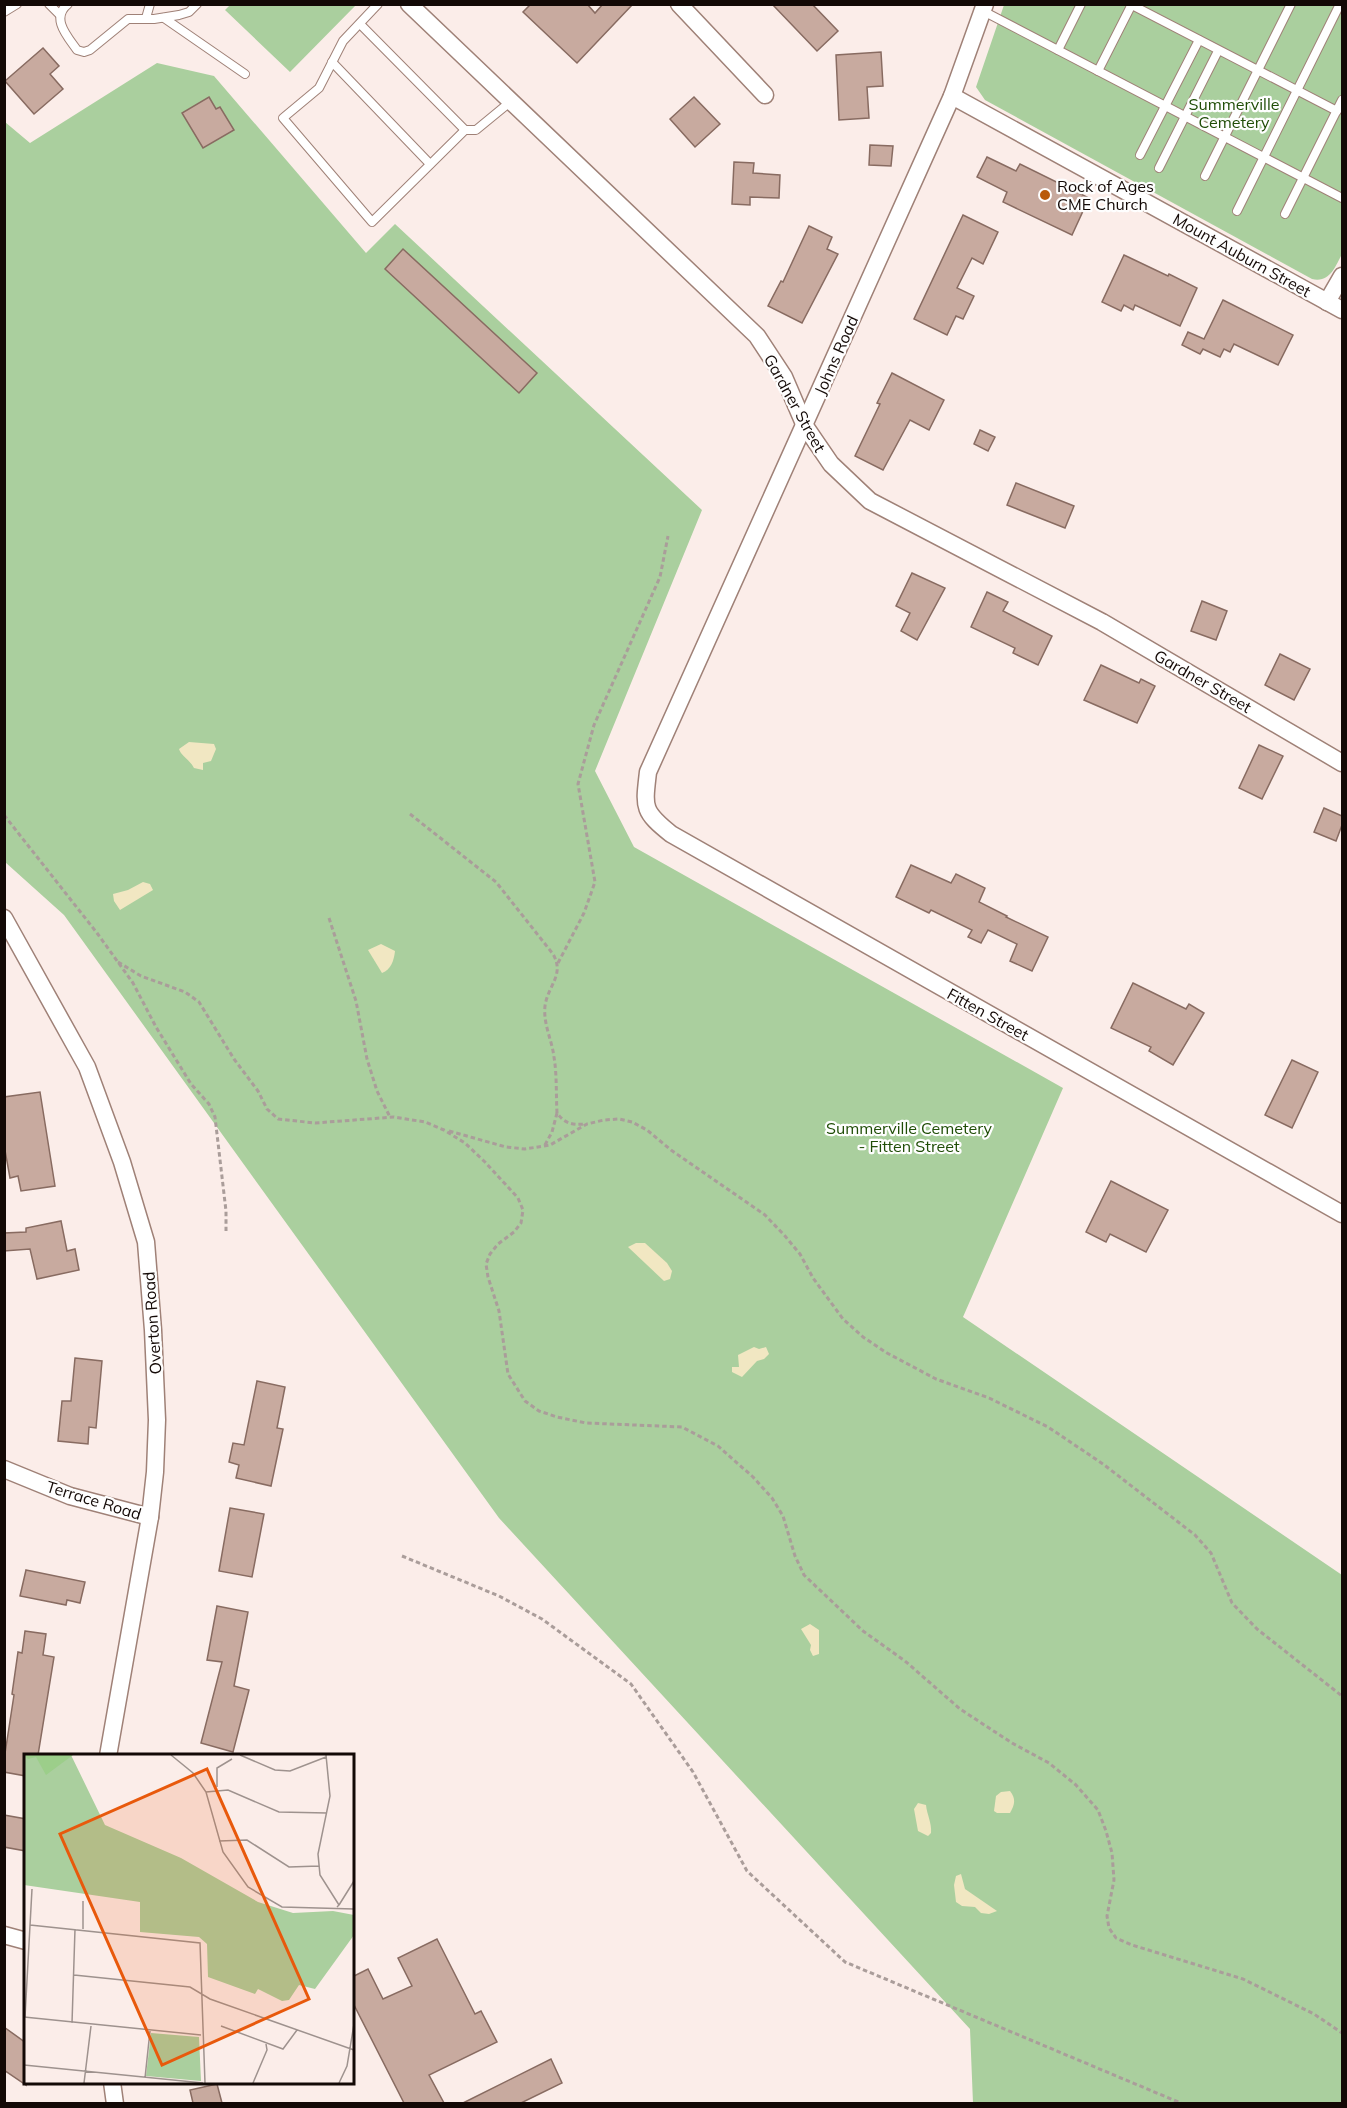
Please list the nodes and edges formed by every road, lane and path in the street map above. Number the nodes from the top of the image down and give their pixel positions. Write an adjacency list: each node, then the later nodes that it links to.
1 (17, 4): 14 (lane)
2 (49, 4): 15 (lane)
3 (68, 4): 15 (lane)
4 (150, 4): 16 (lane)
5 (197, 4): 17 (lane)
6 (378, 4): 18 (lane)
7 (409, 4): 30 (street, Gardner Street)
8 (679, 4): 27 (street)
9 (1081, 4): 20 (lane)
10 (1291, 4): 24 (lane)
11 (1340, 4): 26 (lane)
12 (1131, 5): 19 (lane); 23 (lane)
13 (984, 8): 20 (lane); 28 (street, Johns Road)
14 (4, 12)
15 (60, 15): 16 (lane)
16 (146, 18): 17 (lane)
17 (164, 18): 25 (lane)
18 (360, 24): 22 (lane); 34 (lane)
19 (1199, 40): 21 (lane); 31 (lane)
20 (1058, 50): 23 (lane)
21 (1218, 51): 24 (lane); 33 (lane)
22 (332, 62): 38 (lane); 38 (lane)
23 (1098, 71): 31 (lane)
24 (1258, 71): 26 (lane); 35 (lane)
25 (245, 74)
26 (1296, 91): 32 (lane); 37 (lane)
27 (765, 95)
28 (952, 96): 46 (street, Mount Auburn Street); 48 (street, Johns Road)
29 (1342, 100): 32 (lane)
30 (510, 102): 34 (lane); 48 (street, Gardner Street)
31 (1166, 106): 33 (lane); 36 (lane)
32 (1337, 111): 41 (lane)
33 (1185, 117): 35 (lane); 39 (lane)
34 (465, 130): 38 (lane)
35 (1225, 137): 37 (lane); 40 (lane)
36 (1140, 155)
37 (1263, 157): 41 (lane); 43 (lane)
38 (430, 164)
39 (1159, 168)
40 (1205, 176)
41 (1303, 178): 42 (lane); 44 (lane)
42 (1342, 198)
43 (1237, 211)
44 (1285, 214)
45 (1342, 276): 46 (street)
46 (1327, 302): 47 (street, Mount Auburn Street)
47 (1342, 310)
48 (805, 426): 50 (street, Gardner Street); 51 (street, Johns Road)
49 (668, 536): 57 (path)
50 (1342, 763)
51 (644, 803): 63 (street, Fitten Street)
52 (410, 814): 57 (path)
53 (4, 815): 56 (path)
54 (4, 918): 66 (street, Overton Road)
55 (329, 918): 59 (path)
56 (117, 962): 59 (path); 64 (path)
57 (558, 963): 58 (path)
58 (557, 1113): 60 (path); 62 (path)
59 (390, 1117): 61 (path)
60 (587, 1124): 62 (path); 68 (path)
61 (444, 1130): 62 (path); 72 (path)
62 (544, 1146)
63 (1342, 1214)
64 (226, 1231)
65 (4, 1469): 66 (street, Terrace Road)
66 (150, 1517): 69 (street, Overton Road)
67 (402, 1556): 75 (path)
68 (1342, 1696)
69 (108, 1754)
70 (4, 1935): 71 (street)
71 (24, 1940)
72 (1342, 2033)
73 (112, 2084): 74 (street)
74 (116, 2103)
75 (1183, 2103)

